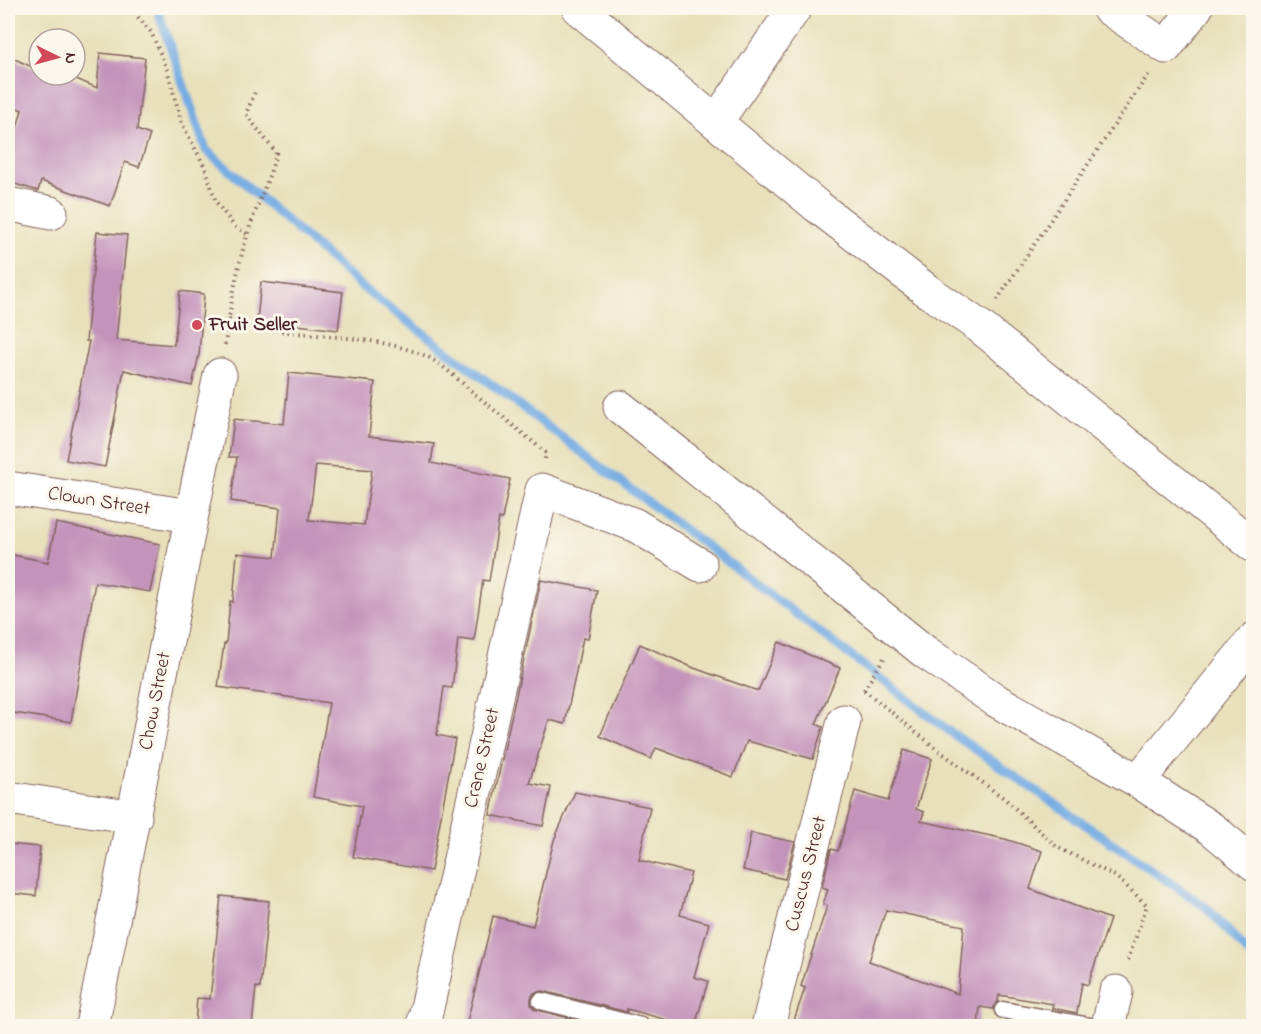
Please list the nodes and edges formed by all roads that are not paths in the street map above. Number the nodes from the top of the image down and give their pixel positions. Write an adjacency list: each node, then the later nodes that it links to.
1 (578, 8): 5 (street)
2 (795, 8): 5 (street)
3 (1108, 8): 4 (street)
4 (1196, 8)
5 (716, 122): 12 (street)
6 (8, 204): 7 (street)
7 (51, 213)
8 (220, 375): 11 (street, Chow Street)
9 (620, 407): 16 (street)
10 (8, 488): 11 (street, Clown Street)
11 (191, 516): 18 (street, Chow Street)
12 (1254, 546)
13 (700, 565): 24 (street, Crane Street)
14 (1254, 639): 16 (street)
15 (844, 721): 26 (street, Cuscus Street)
16 (1138, 781): 19 (street)
17 (8, 798): 18 (street)
18 (135, 817): 23 (street, Chow Street)
19 (1254, 864)
20 (1116, 992): 28 (street)
21 (541, 1001): 25 (lane)
22 (1003, 1010): 27 (lane)
23 (92, 1026)
24 (423, 1026)
25 (641, 1026)
26 (768, 1026)
27 (1090, 1026)
28 (1108, 1026)

